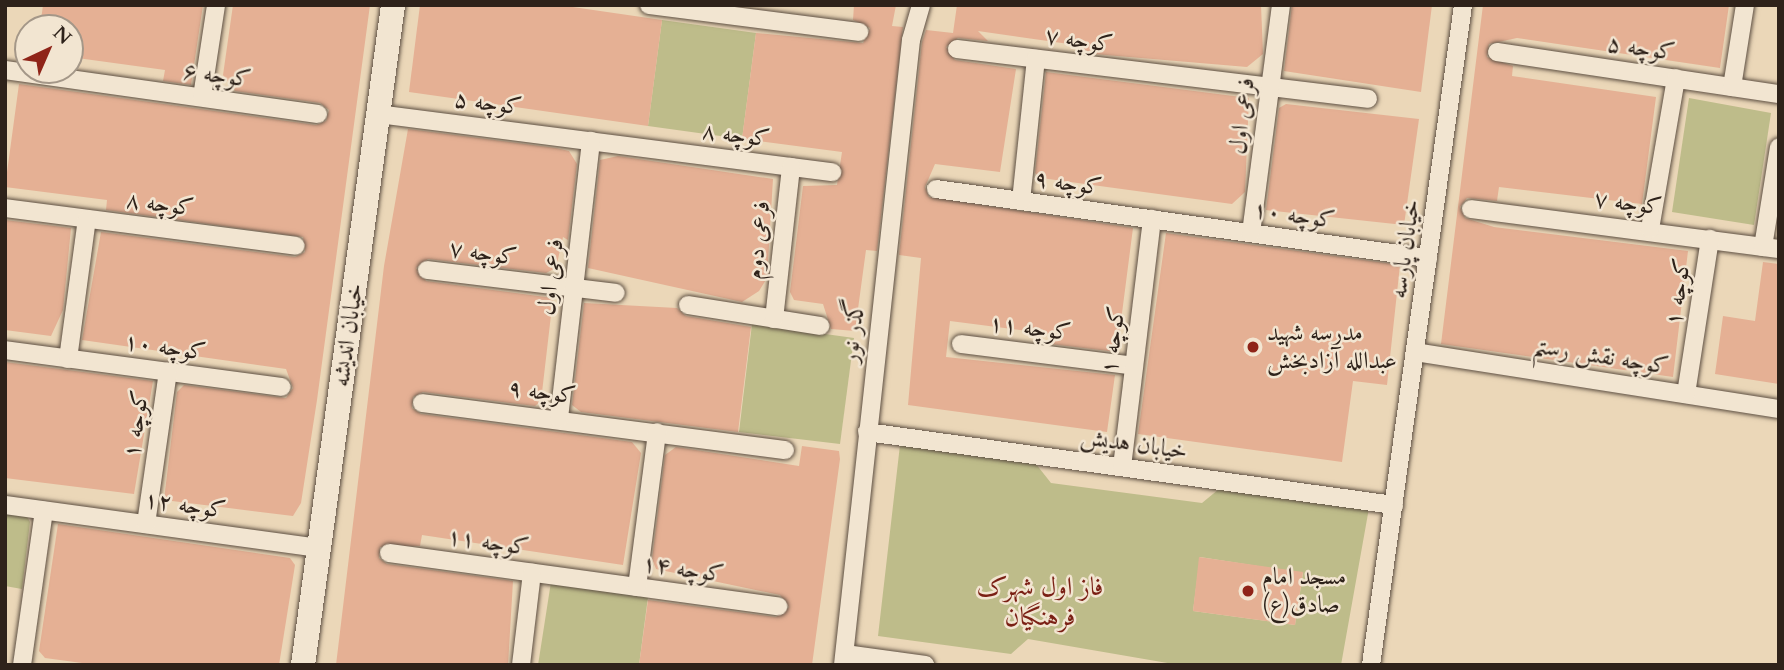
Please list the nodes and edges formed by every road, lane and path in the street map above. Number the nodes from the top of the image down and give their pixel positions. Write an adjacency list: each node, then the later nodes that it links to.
1 (216, 5): 17 (street)
2 (393, 5): 20 (street, خیابان اندیشه)
3 (649, 5): 8 (street)
4 (921, 5): 55 (street, گذر نور)
5 (1281, 5): 15 (street, فرعی اول)
6 (1463, 5): 36 (street, خیابان پارسه)
7 (1745, 5): 14 (street)
8 (859, 32)
9 (957, 49): 11 (street, کوچه ۷)
10 (1497, 52): 13 (street, کوچه ۵)
11 (1036, 59): 15 (street, کوچه ۷); 26 (street)
12 (5, 70): 17 (street, کوچه ۶)
13 (1676, 78): 14 (street, کوچه ۵); 31 (street)
14 (1732, 87): 16 (street, کوچه ۵)
15 (1269, 91): 18 (street); 32 (street, فرعی اول)
16 (1779, 94)
17 (202, 97): 19 (street, کوچه ۶)
18 (1368, 99)
19 (318, 114)
20 (378, 114): 21 (street, کوچه ۵); 62 (street, خیابان اندیشه)
21 (591, 141): 23 (street, کوچه ۸); 38 (street, فرعی اول)
22 (1779, 147): 35 (street)
23 (791, 167): 24 (street, کوچه ۸); 41 (street, فرعی دوم)
24 (832, 172)
25 (936, 189): 26 (street, کوچه ۹)
26 (1021, 201): 30 (street, کوچه ۹)
27 (12, 209): 29 (street, کوچه ۸)
28 (1471, 209): 31 (street, کوچه ۷)
29 (87, 219): 34 (street, کوچه ۸); 46 (street)
30 (1152, 219): 32 (street, کوچه ۱۰); 47 (street, کوچه ۱)
31 (1650, 229): 33 (street, کوچه ۷)
32 (1251, 233): 36 (street, کوچه ۱۰)
33 (1710, 239): 35 (street, کوچه ۷); 50 (street, کوچه ۱)
34 (296, 246)
35 (1771, 248)
36 (1428, 258): 45 (street, خیابان پارسه)
37 (427, 270): 38 (street, کوچه ۷)
38 (574, 290): 39 (street, کوچه ۷); 53 (street, فرعی اول)
39 (616, 293)
40 (688, 305): 41 (street)
41 (774, 319): 42 (street)
42 (820, 326)
43 (961, 344): 47 (street, کوچه ۱۱)
44 (5, 350): 46 (street, کوچه ۱۰)
45 (1415, 352): 50 (street, کوچه نقش رستم); 59 (street, خیابان پارسه)
46 (68, 359): 48 (street, کوچه ۱۰)
47 (1134, 366): 57 (street, کوچه ۱)
48 (168, 372): 49 (street, کوچه ۱۰); 61 (street, کوچه ۱)
49 (282, 387)
50 (1686, 394): 52 (street, کوچه نقش رستم)
51 (422, 404): 53 (street, کوچه ۹)
52 (1779, 409)
53 (559, 418): 54 (street, کوچه ۹)
54 (657, 432): 56 (street); 66 (street)
55 (867, 432): 57 (street, خیابان هدیش); 68 (street, گذر نور)
56 (785, 450)
57 (1122, 467): 59 (street, خیابان هدیش)
58 (5, 505): 60 (street)
59 (1394, 505): 73 (street, خیابان پارسه)
60 (44, 511): 61 (street, کوچه ۱۲); 69 (street)
61 (146, 524): 62 (street, کوچه ۱۲)
62 (319, 548): 70 (street, خیابان اندیشه)
63 (388, 553): 64 (street, کوچه ۱۱)
64 (532, 573): 65 (street, کوچه ۱۱); 71 (street)
65 (581, 580): 66 (street, کوچه ۱۴)
66 (637, 587): 67 (street, کوچه ۱۴)
67 (778, 606)
68 (844, 660): 72 (street)
69 (22, 665)
70 (303, 665)
71 (521, 665)
72 (925, 665)
73 (1371, 665)

